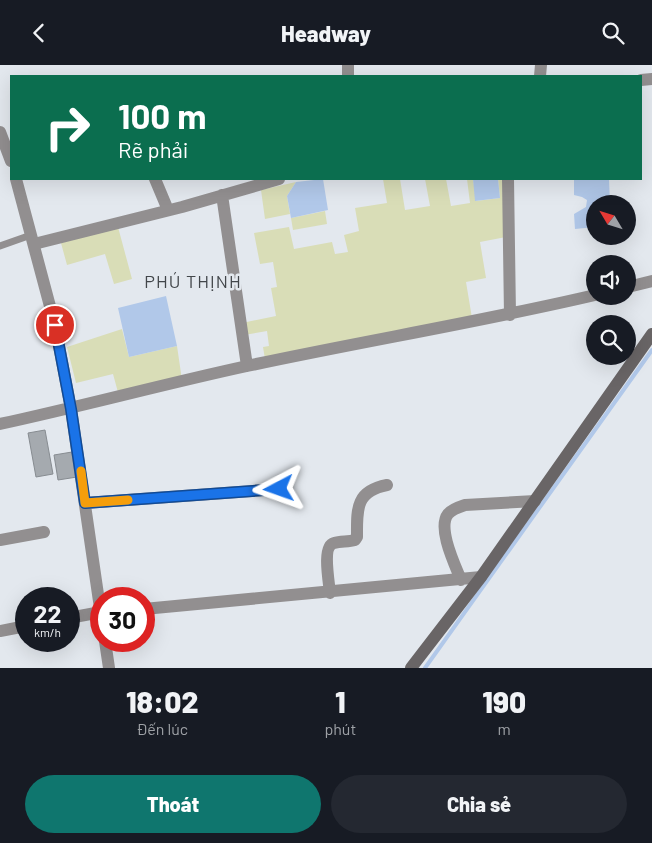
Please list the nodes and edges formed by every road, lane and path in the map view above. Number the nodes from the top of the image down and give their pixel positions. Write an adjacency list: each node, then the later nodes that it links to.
1 (0, 132): 2 (street)
2 (10, 158)
3 (155, 180): 8 (street)
4 (275, 180): 7 (street)
5 (508, 180): 14 (street)
6 (14, 182): 9 (street)
7 (222, 195): 8 (street); 16 (street)
8 (168, 210): 9 (street)
9 (32, 239): 10 (lane); 17 (street)
10 (0, 246)
11 (652, 281): 12 (street)
12 (636, 285)
13 (586, 297): 14 (street)
14 (510, 315): 16 (street)
15 (652, 334): 21 (main road)
16 (247, 366): 17 (street)
17 (71, 409): 18 (street); 22 (street)
18 (0, 424)
19 (387, 485): 28 (street)
20 (279, 489): 22 (street)
21 (535, 501): 25 (main road); 26 (street)
22 (85, 503): 27 (street)
23 (44, 531): 24 (street)
24 (0, 540)
25 (481, 577): 26 (street); 34 (main road)
26 (461, 580): 28 (street)
27 (97, 587)
28 (330, 593): 29 (street)
29 (155, 608)
30 (15, 628): 31 (street)
31 (0, 631)
32 (107, 652): 33 (street)
33 (109, 668)
34 (411, 668)

